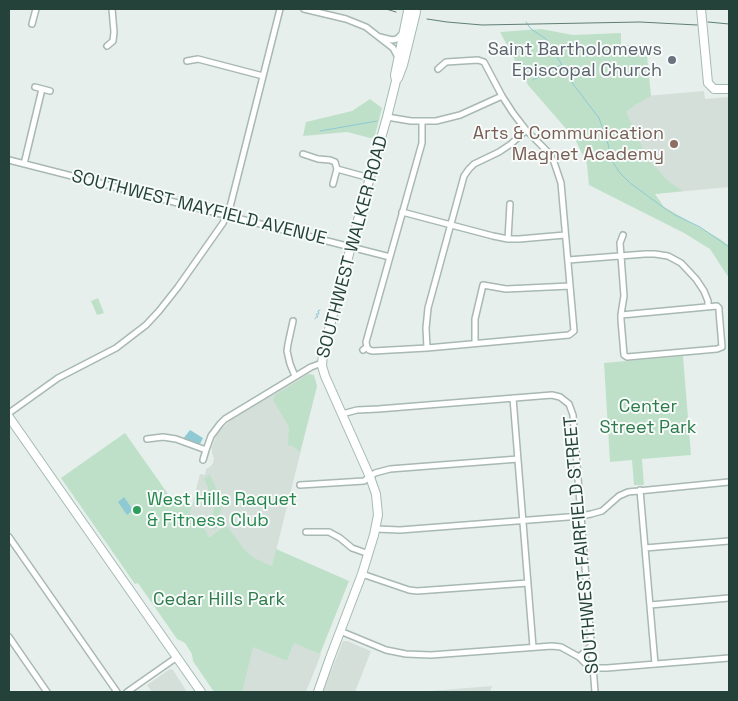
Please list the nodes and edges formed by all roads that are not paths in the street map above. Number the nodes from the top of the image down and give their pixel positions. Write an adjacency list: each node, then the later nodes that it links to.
1 (36, 9): 8 (street)
2 (112, 9): 11 (street)
3 (280, 9): 15 (street)
4 (304, 9): 10 (street)
5 (410, 9): 9 (main road, SOUTHWEST WALKER ROAD)
6 (414, 9): 16 (main road, SOUTHWEST WALKER ROAD)
7 (701, 9): 19 (main road)
8 (32, 24)
9 (404, 33): 10 (street); 12 (main road, SOUTHWEST WALKER ROAD)
10 (379, 37): 12 (street)
11 (106, 46)
12 (398, 57): 16 (main road, SOUTHWEST WALKER ROAD)
13 (187, 61): 15 (street)
14 (438, 69): 21 (street)
15 (263, 76): 33 (street)
16 (396, 81): 22 (main road, SOUTHWEST WALKER ROAD)
17 (35, 86): 18 (street)
18 (42, 88): 20 (street); 27 (street)
19 (729, 89)
20 (50, 91)
21 (502, 96): 23 (street); 24 (street)
22 (387, 117): 23 (street); 29 (main road, SOUTHWEST WALKER ROAD)
23 (422, 122): 32 (street)
24 (526, 130): 34 (street); 35 (street)
25 (303, 154): 28 (street)
26 (9, 160): 27 (street, SOUTHWEST MAYFIELD AVENUE)
27 (24, 164): 33 (street, SOUTHWEST MAYFIELD AVENUE)
28 (337, 169): 29 (street); 30 (street)
29 (370, 178): 38 (main road, SOUTHWEST WALKER ROAD)
30 (333, 184)
31 (510, 204): 37 (street)
32 (402, 212): 34 (street); 40 (street)
33 (227, 215): 38 (street, SOUTHWEST MAYFIELD AVENUE); 51 (street)
34 (451, 225): 37 (street); 47 (street)
35 (566, 235): 37 (street); 41 (street)
36 (623, 235): 39 (street)
37 (508, 239)
38 (351, 247): 40 (street, SOUTHWEST MAYFIELD AVENUE); 48 (main road, SOUTHWEST WALKER ROAD)
39 (620, 256): 41 (street); 43 (street); 44 (street)
40 (390, 257): 47 (street)
41 (568, 260): 42 (street)
42 (570, 286): 46 (street); 46 (street)
43 (708, 307): 44 (street); 44 (street)
44 (621, 315)
45 (293, 321): 49 (street)
46 (476, 343): 47 (street)
47 (427, 348)
48 (322, 363): 49 (street); 52 (main road, SOUTHWEST WALKER ROAD)
49 (295, 376): 55 (street)
50 (513, 398): 52 (street); 56 (street); 62 (street, SOUTHWEST FAIRFIELD STREET)
51 (9, 413)
52 (342, 414): 58 (main road, SOUTHWEST WALKER ROAD)
53 (9, 417): 78 (main road)
54 (148, 439): 55 (street)
55 (206, 450): 57 (street)
56 (518, 459): 58 (street); 63 (street)
57 (204, 460)
58 (370, 477): 60 (street); 64 (main road, SOUTHWEST WALKER ROAD)
59 (729, 482): 61 (street)
60 (300, 484)
61 (640, 490): 62 (street); 68 (street)
62 (581, 516): 63 (street); 76 (street, SOUTHWEST FAIRFIELD STREET)
63 (522, 521): 64 (street); 71 (street)
64 (376, 529): 69 (main road, SOUTHWEST WALKER ROAD)
65 (306, 532): 69 (street)
66 (9, 536): 84 (street)
67 (729, 541): 68 (street)
68 (645, 548): 73 (street)
69 (369, 554): 70 (main road, SOUTHWEST WALKER ROAD)
70 (362, 574): 71 (street); 74 (main road, SOUTHWEST WALKER ROAD)
71 (528, 583): 77 (street)
72 (729, 598): 73 (street)
73 (650, 605): 81 (street)
74 (340, 631): 77 (street); 87 (main road, SOUTHWEST WALKER ROAD)
75 (9, 637): 83 (street)
76 (591, 646): 79 (street); 82 (street, SOUTHWEST FAIRFIELD STREET)
77 (533, 647): 79 (street)
78 (177, 657): 85 (street); 86 (main road)
79 (579, 657): 82 (street)
80 (729, 658): 81 (street)
81 (655, 664): 82 (street)
82 (593, 668): 88 (street, SOUTHWEST FAIRFIELD STREET)
83 (47, 692)
84 (117, 692)
85 (127, 692)
86 (201, 692)
87 (318, 692)
88 (595, 692)

